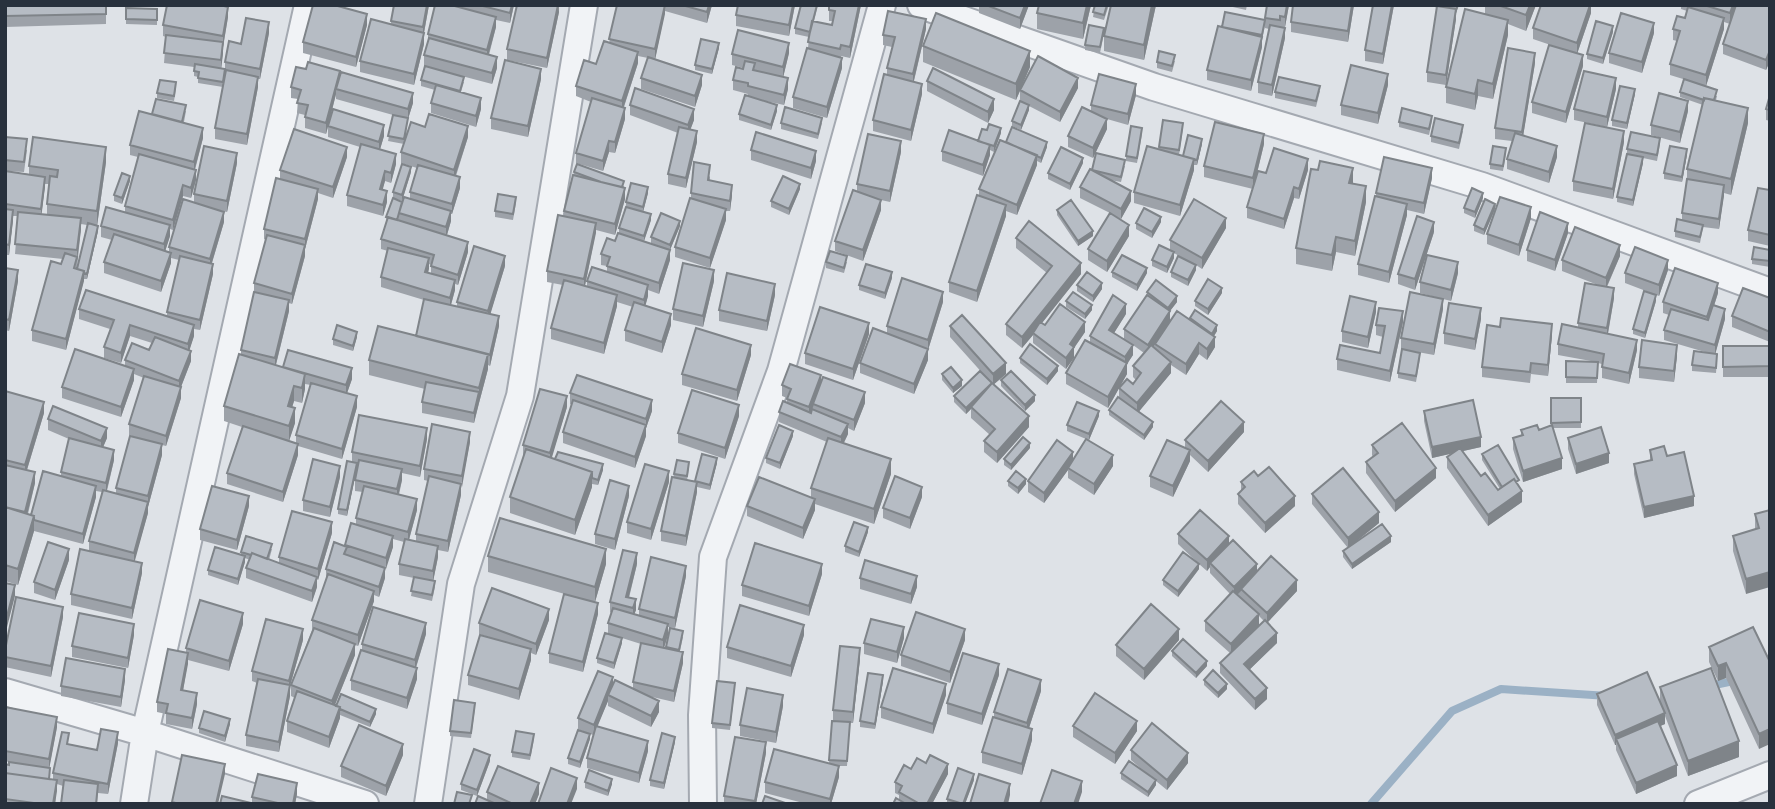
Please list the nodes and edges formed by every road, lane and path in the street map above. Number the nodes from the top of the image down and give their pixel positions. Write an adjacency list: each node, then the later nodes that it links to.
1 (308, 5): 7 (street)
2 (583, 5): 11 (street)
3 (882, 5): 12 (street)
4 (921, 5): 5 (street)
5 (1770, 292)
6 (5, 692): 7 (street)
7 (145, 733): 9 (street); 10 (street)
8 (1770, 775): 13 (street)
9 (134, 804)
10 (365, 804)
11 (428, 804)
12 (703, 804)
13 (1698, 804)

